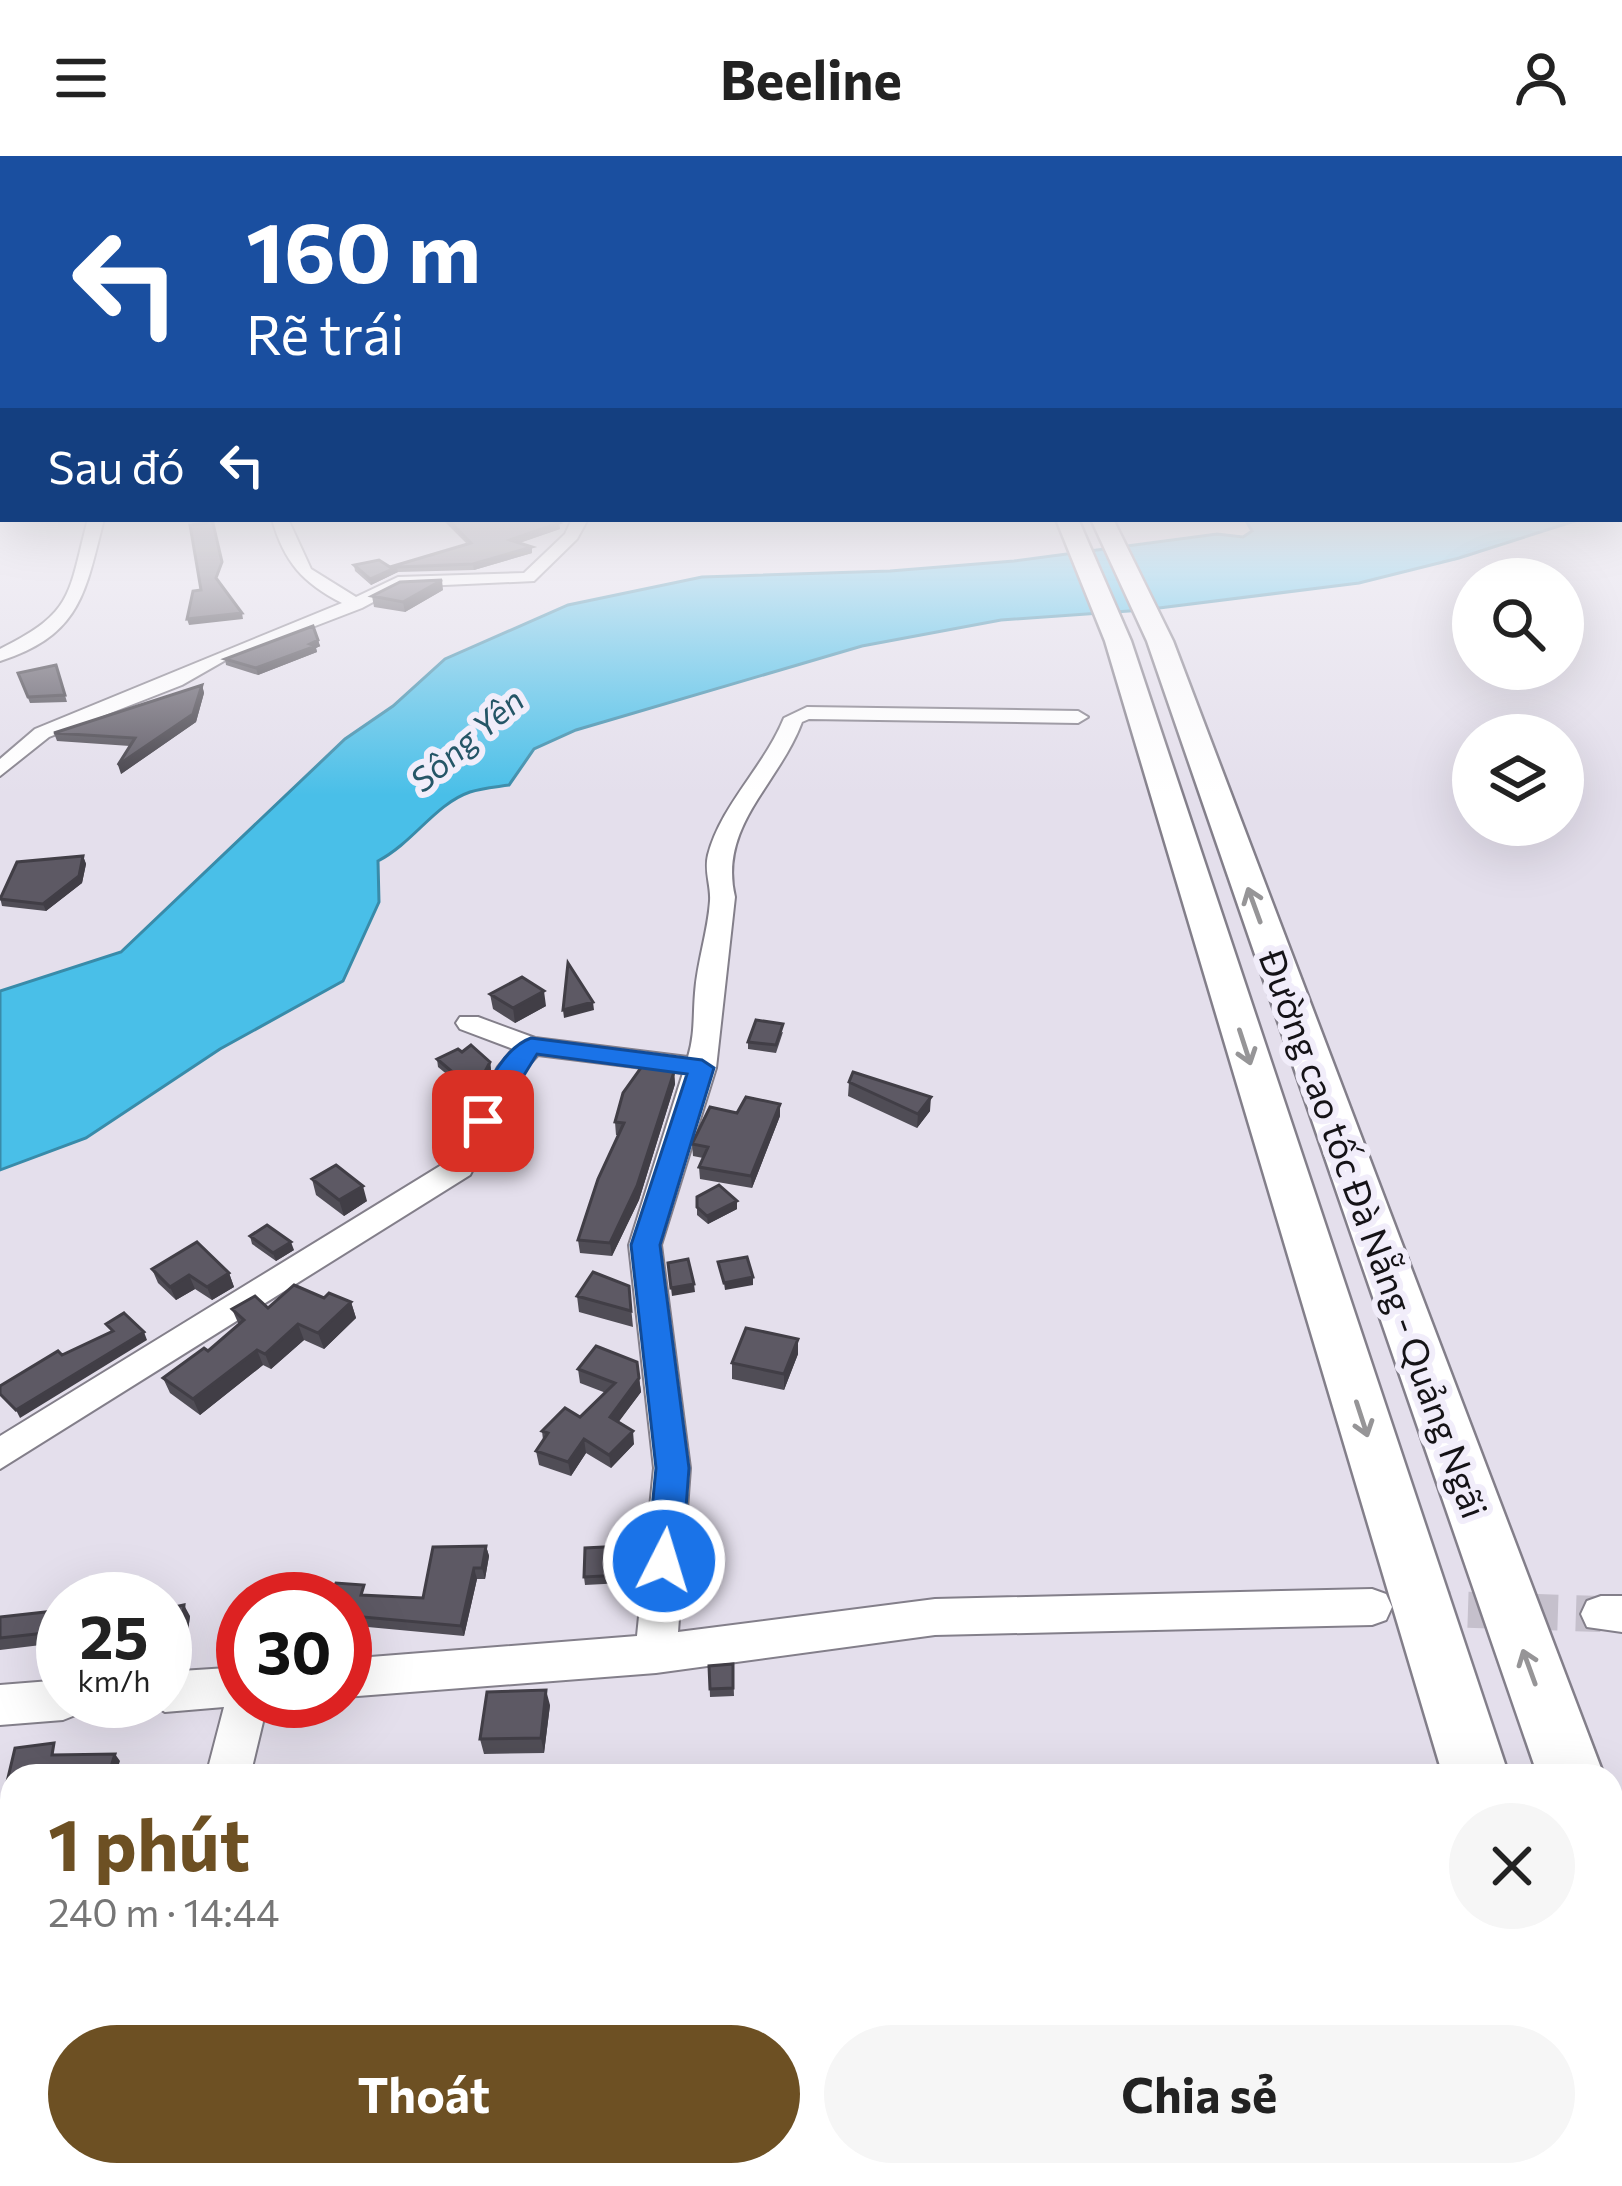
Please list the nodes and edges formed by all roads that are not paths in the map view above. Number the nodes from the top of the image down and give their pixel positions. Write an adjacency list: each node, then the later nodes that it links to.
1 (76, 606): 5 (street)
2 (351, 606): 8 (street)
3 (1103, 606): 6 (highway)
4 (1143, 606): 6 (highway)
5 (0, 656)
6 (1156, 694): 20 (highway, Đường cao tốc Đà Nẵng - Quảng Ngãi, one-way to 20); 21 (highway, Đường cao tốc Đà Nẵng - Quảng Ngãi, one-way to 6)
7 (1078, 717): 11 (street)
8 (0, 770)
9 (470, 1023): 10 (street)
10 (531, 1046): 11 (street); 12 (street)
11 (702, 1068): 14 (street)
12 (0, 1454)
13 (1372, 1607): 14 (street)
14 (674, 1652): 15 (street)
15 (372, 1676)
16 (36, 1702): 17 (street)
17 (0, 1705)
18 (240, 1728): 19 (street)
19 (231, 1764)
20 (1472, 1764)
21 (1566, 1764)

